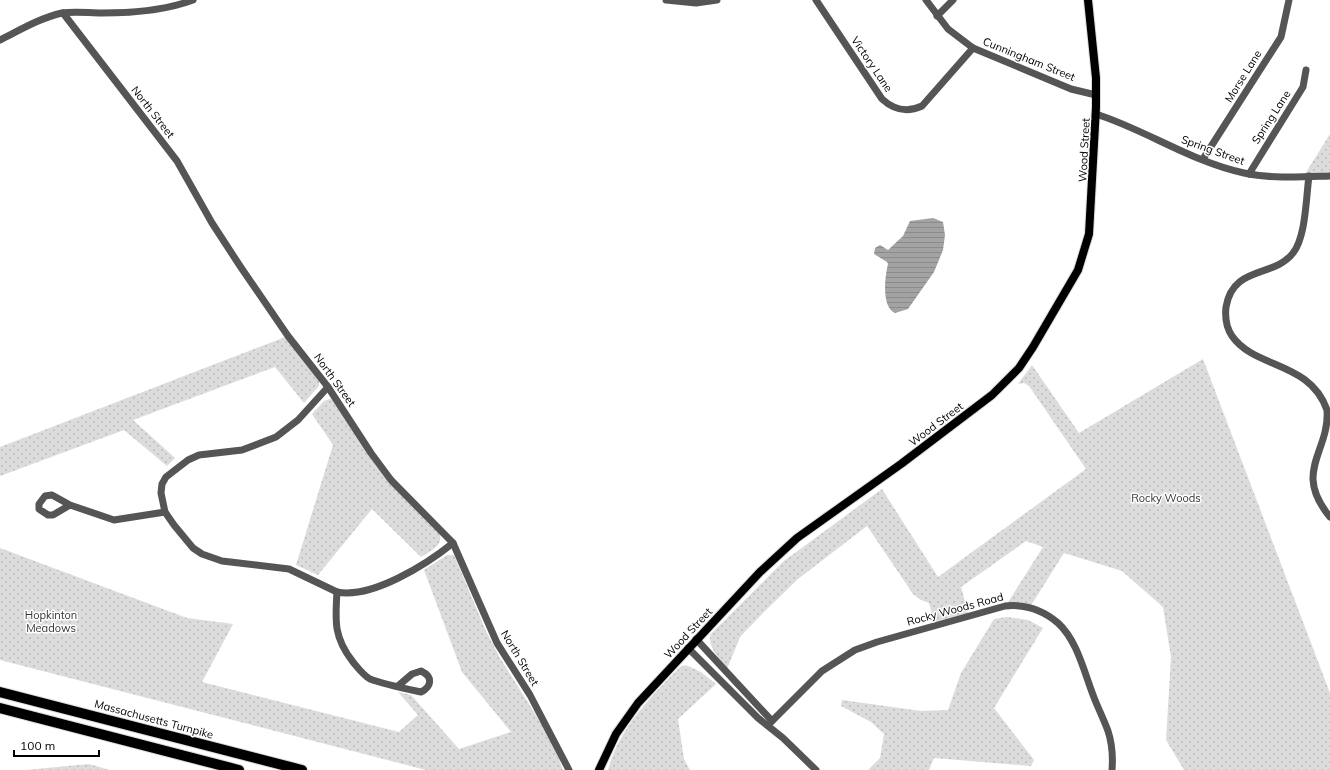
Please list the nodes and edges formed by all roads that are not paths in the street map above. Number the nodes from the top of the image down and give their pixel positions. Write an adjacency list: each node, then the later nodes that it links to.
1 (193, 0): 9 (street)
2 (666, 0): 3 (street)
3 (717, 0)
4 (816, 0): 12 (street, Victory Lane)
5 (926, 0): 10 (street, Cunningham Street)
6 (953, 0): 10 (street)
7 (1088, 0): 14 (main road, Wood Street)
8 (1289, 0): 16 (street, Morse Lane)
9 (63, 13): 11 (street); 20 (street, North Street)
10 (937, 16): 12 (street, Cunningham Street)
11 (0, 40)
12 (973, 48): 14 (street, Cunningham Street)
13 (1306, 70): 17 (street, Spring Lane)
14 (1096, 95): 15 (main road, Wood Street)
15 (1096, 114): 16 (street, Spring Street); 26 (main road, Wood Street)
16 (1203, 159): 17 (street, Spring Street)
17 (1249, 174): 18 (street, Spring Street)
18 (1309, 176): 19 (street, Spring Street); 23 (street)
19 (1330, 176)
20 (328, 387): 22 (street); 24 (street, North Street)
21 (70, 505): 22 (street)
22 (165, 512): 25 (street)
23 (1330, 517)
24 (453, 543): 25 (street); 34 (street, North Street)
25 (338, 592): 28 (street)
26 (696, 639): 27 (main road, Wood Street); 31 (street)
27 (688, 648): 31 (street); 35 (main road, Wood Street)
28 (398, 686)
29 (0, 692): 33 (highway, Massachusetts Turnpike)
30 (0, 708): 32 (highway)
31 (770, 724): 36 (street); 37 (street, Rocky Woods Road)
32 (239, 770)
33 (302, 770)
34 (569, 770)
35 (599, 770)
36 (816, 770)
37 (1112, 770)

